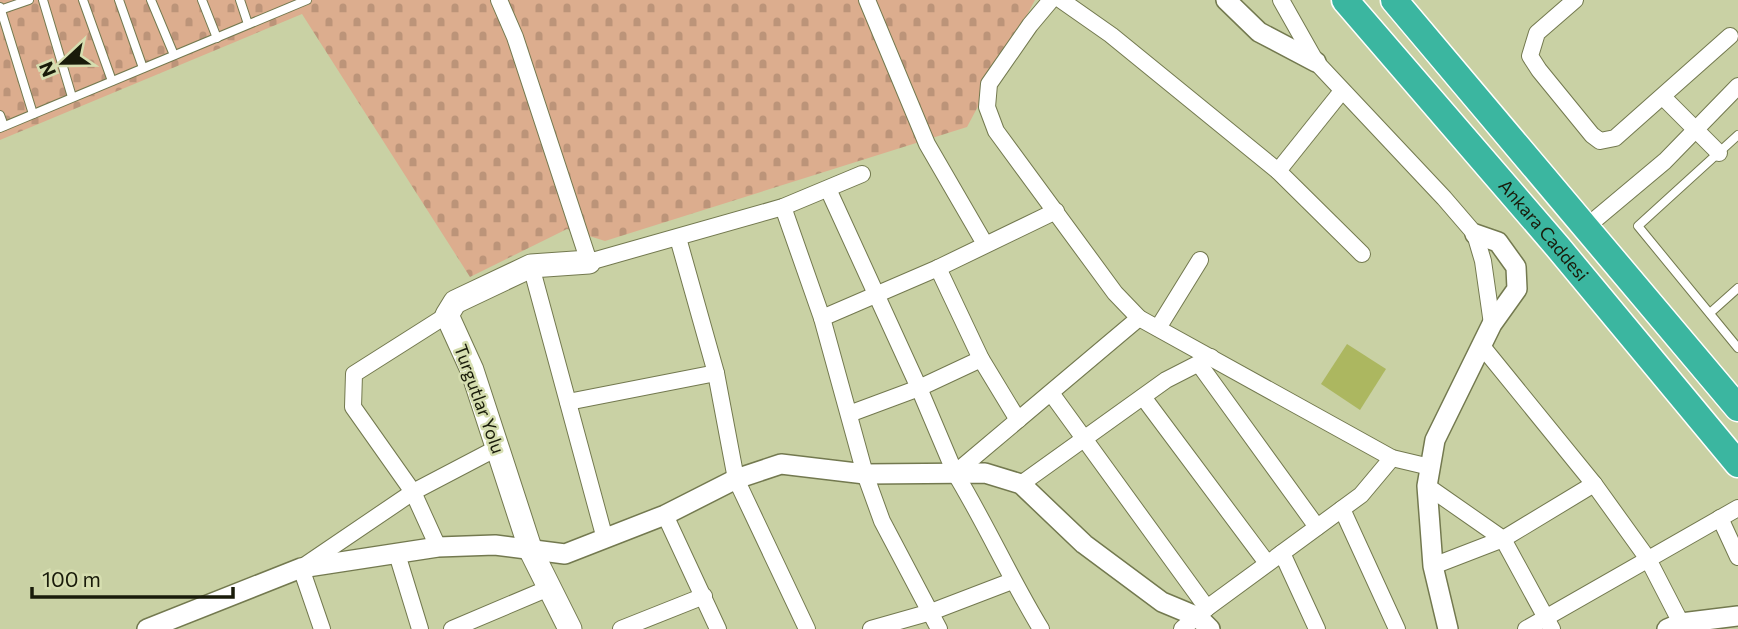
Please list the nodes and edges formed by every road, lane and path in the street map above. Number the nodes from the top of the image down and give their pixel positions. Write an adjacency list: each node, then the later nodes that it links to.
1 (29, 0): 19 (lane)
2 (43, 0): 29 (lane)
3 (83, 0): 26 (lane)
4 (119, 0): 25 (lane)
5 (151, 0): 23 (lane)
6 (202, 0): 22 (lane)
7 (240, 0): 20 (lane)
8 (307, 0): 18 (lane)
9 (499, 0): 48 (street)
10 (867, 0): 45 (street)
11 (1051, 0): 41 (street)
12 (1060, 0): 37 (street)
13 (1226, 0): 24 (street)
14 (1281, 0): 24 (street)
15 (1345, 0): 74 (highway, Ankara Caddesi)
16 (1394, 0): 42 (highway, Ankara Caddesi)
17 (1575, 0): 30 (street)
18 (283, 4): 20 (lane)
19 (0, 9): 31 (lane)
20 (248, 24): 22 (lane)
21 (1730, 36): 30 (street)
22 (217, 37): 23 (lane)
23 (174, 55): 25 (lane)
24 (1315, 62): 28 (street)
25 (143, 68): 26 (lane)
26 (111, 81): 29 (lane)
27 (1738, 86): 34 (street)
28 (1342, 91): 37 (street); 43 (street)
29 (72, 97): 31 (lane)
30 (1663, 97): 34 (street)
31 (33, 114): 33 (lane)
32 (0, 115): 33 (lane)
33 (2, 127)
34 (1696, 130): 36 (street); 42 (street)
35 (1738, 135): 36 (lane)
36 (1719, 153): 53 (lane)
37 (1278, 171): 46 (street)
38 (862, 174): 39 (street)
39 (828, 190): 40 (street); 52 (street)
40 (783, 207): 44 (street); 55 (street)
41 (1056, 211): 45 (street); 56 (street)
42 (1585, 228): 68 (highway, Ankara Caddesi)
43 (1475, 234): 57 (street); 57 (street)
44 (678, 238): 48 (street); 63 (street)
45 (985, 243): 50 (street)
46 (1362, 254)
47 (1200, 260): 58 (street)
48 (589, 262): 49 (main road)
49 (531, 266): 54 (main road); 67 (street)
50 (938, 268): 52 (street); 61 (street)
51 (1738, 288): 53 (lane)
52 (877, 294): 55 (street); 64 (street)
53 (1710, 313): 60 (lane)
54 (447, 315): 72 (main road, Turgutlar Yolu); 81 (street)
55 (822, 318): 69 (street)
56 (1139, 318): 58 (street); 65 (street)
57 (1492, 324): 59 (street)
58 (1158, 328): 62 (street)
59 (1481, 345): 77 (street); 80 (street)
60 (1738, 348)
61 (981, 359): 64 (street); 70 (street)
62 (1205, 360): 66 (street); 73 (street); 86 (street)
63 (716, 373): 67 (street); 78 (street)
64 (919, 388): 69 (street); 75 (street)
65 (1051, 393): 70 (street); 71 (street)
66 (1143, 397): 71 (street); 95 (street)
67 (568, 402): 87 (street)
68 (1738, 408)
69 (849, 414): 76 (street)
70 (1018, 420): 75 (street)
71 (1085, 439): 79 (street); 103 (street)
72 (497, 448): 81 (street); 90 (main road, Turgutlar Yolu)
73 (1392, 458): 77 (street); 83 (street)
74 (1738, 464)
75 (954, 473): 76 (street); 79 (street); 98 (street)
76 (865, 474): 78 (street); 101 (street)
77 (1428, 477): 88 (street); 96 (street)
78 (736, 479): 84 (street); 114 (street)
79 (1021, 484): 103 (street)
80 (1594, 484): 88 (street); 94 (street)
81 (413, 492): 89 (street); 97 (street)
82 (1738, 508): 85 (street)
83 (1342, 509): 86 (street); 119 (street)
84 (665, 515): 87 (street); 100 (street)
85 (1720, 518): 93 (street); 94 (street)
86 (1317, 527): 91 (street)
87 (605, 539): 90 (street)
88 (1503, 540): 96 (street); 105 (street)
89 (438, 547): 90 (street); 92 (street)
90 (531, 551): 99 (main road, Turgutlar Yolu)
91 (1282, 553): 95 (street); 118 (street)
92 (397, 554): 97 (street); 109 (street)
93 (1738, 557)
94 (1648, 559): 105 (street); 106 (street)
95 (1267, 564): 103 (street)
96 (1433, 566): 120 (street)
97 (300, 568): 104 (street); 108 (street)
98 (1012, 581): 101 (street); 117 (street)
99 (549, 588): 110 (street); 111 (main road, Turgutlar Yolu)
100 (704, 596): 112 (street); 113 (street)
101 (930, 612): 115 (street); 116 (street)
102 (1738, 616): 106 (street)
103 (1199, 621)
104 (181, 623): 107 (street)
105 (1549, 623): 121 (street)
106 (1674, 626)
107 (147, 629)
108 (322, 629)
109 (420, 629)
110 (452, 629)
111 (570, 629)
112 (621, 629)
113 (718, 629)
114 (807, 629)
115 (871, 629)
116 (939, 629)
117 (1041, 629)
118 (1317, 629)
119 (1397, 629)
120 (1448, 629)
121 (1527, 629)

